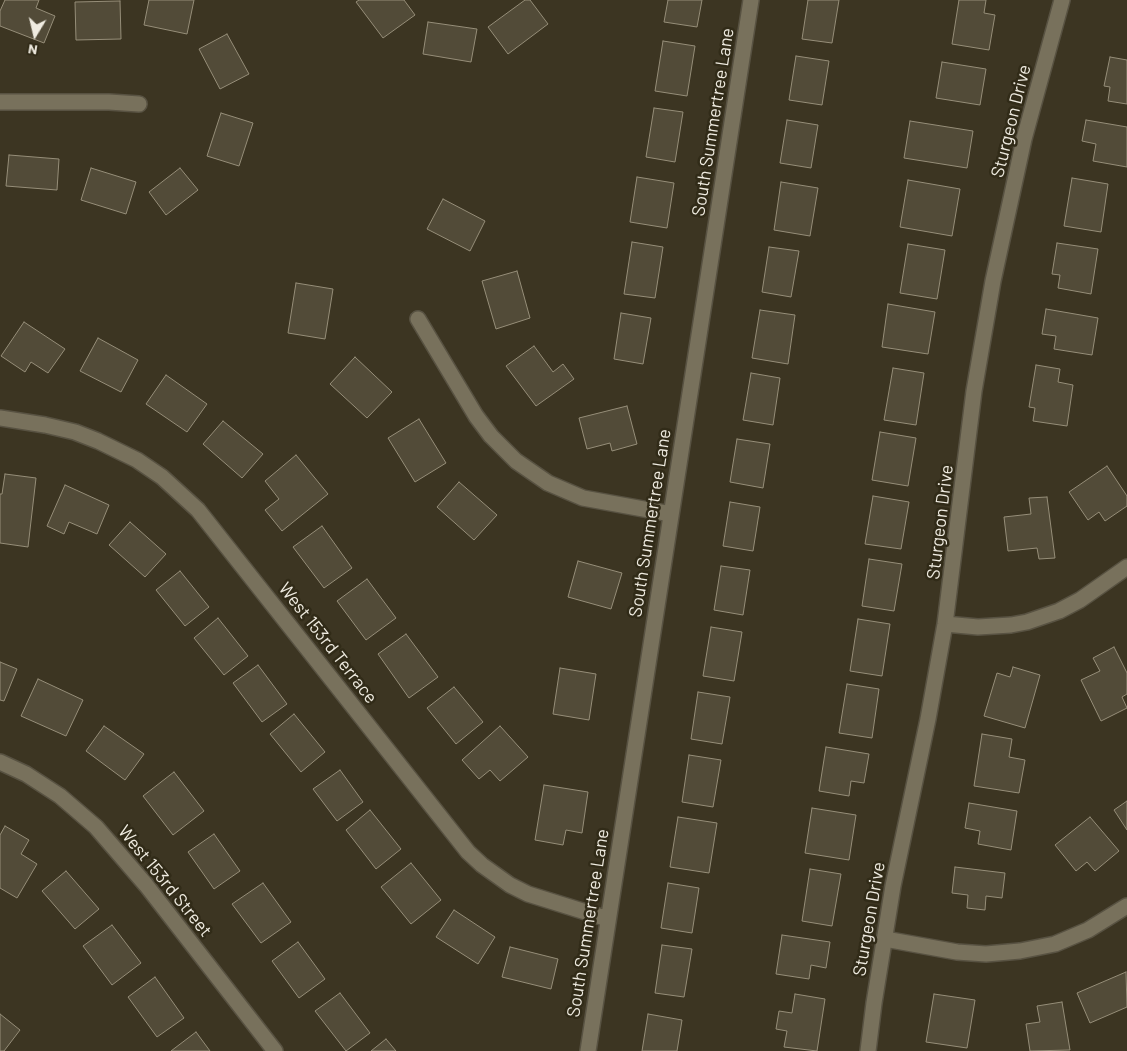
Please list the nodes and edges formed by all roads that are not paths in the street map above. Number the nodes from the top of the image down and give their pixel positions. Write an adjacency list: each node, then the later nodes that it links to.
1 (751, 0): 7 (street, South Summertree Lane)
2 (1062, 0): 9 (street, Sturgeon Drive)
3 (0, 102): 4 (street)
4 (139, 104)
5 (418, 318): 7 (street)
6 (0, 418): 12 (street, West 153rd Terrace)
7 (671, 514): 12 (street, South Summertree Lane)
8 (1127, 567): 9 (street)
9 (945, 624): 13 (street, Sturgeon Drive)
10 (0, 762): 14 (street, West 153rd Street)
11 (1127, 906): 13 (street)
12 (608, 918): 15 (street, South Summertree Lane)
13 (884, 939): 16 (street, Sturgeon Drive)
14 (276, 1051)
15 (588, 1051)
16 (868, 1051)

